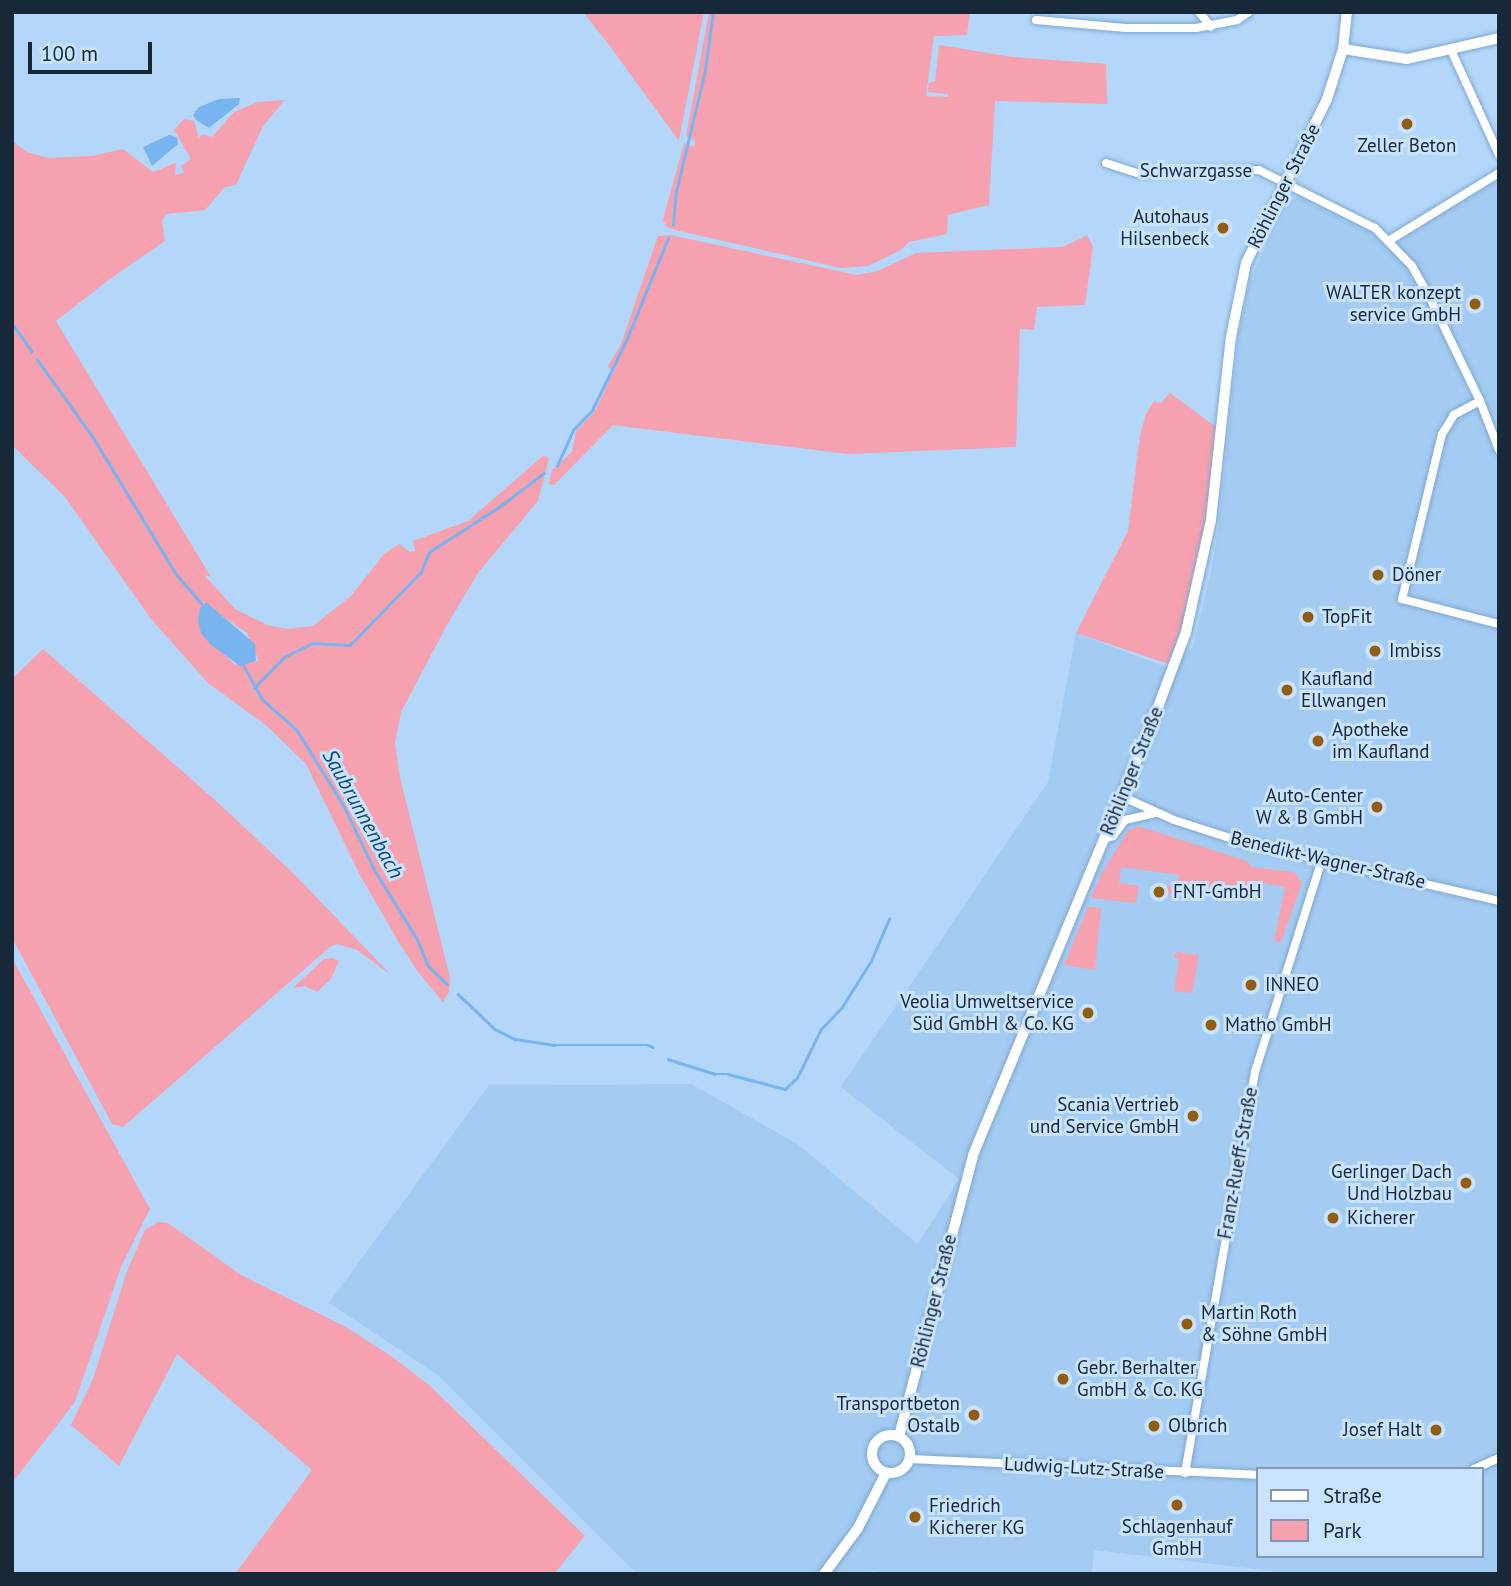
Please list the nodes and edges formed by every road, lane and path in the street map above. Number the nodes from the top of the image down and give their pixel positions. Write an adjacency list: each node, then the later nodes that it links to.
1 (1199, 12): 5 (street)
2 (1249, 12): 5 (street)
3 (1347, 12): 7 (street, Röhlinger Straße)
4 (1036, 20): 5 (street)
5 (1211, 27)
6 (1499, 38): 8 (street)
7 (1343, 49): 8 (street); 12 (street, Röhlinger Straße)
8 (1451, 50): 9 (street)
9 (1499, 155)
10 (1106, 163): 12 (street, Schwarzgasse)
11 (1499, 173): 13 (street)
12 (1285, 181): 13 (street, Schwarzgasse); 17 (street, Röhlinger Straße)
13 (1390, 240): 14 (street, Schwarzgasse)
14 (1480, 401): 15 (street, Schwarzgasse); 16 (street)
15 (1499, 450)
16 (1499, 624)
17 (1121, 796): 18 (street, Benedikt-Wagner-Straße); 19 (street, Röhlinger Straße)
18 (1158, 813): 19 (street); 20 (street, Benedikt-Wagner-Straße)
19 (1104, 839): 22 (street, Röhlinger Straße)
20 (1322, 860): 21 (street, Benedikt-Wagner-Straße); 27 (street, Franz-Rueff-Straße)
21 (1499, 901)
22 (899, 1436): 24 (street); 26 (street)
23 (1499, 1458): 25 (street)
24 (910, 1459): 26 (street); 27 (street, Ludwig-Lutz-Straße)
25 (1479, 1467)
26 (886, 1473): 29 (street)
27 (1185, 1473): 28 (street, Ludwig-Lutz-Straße)
28 (1256, 1475)
29 (824, 1574)

